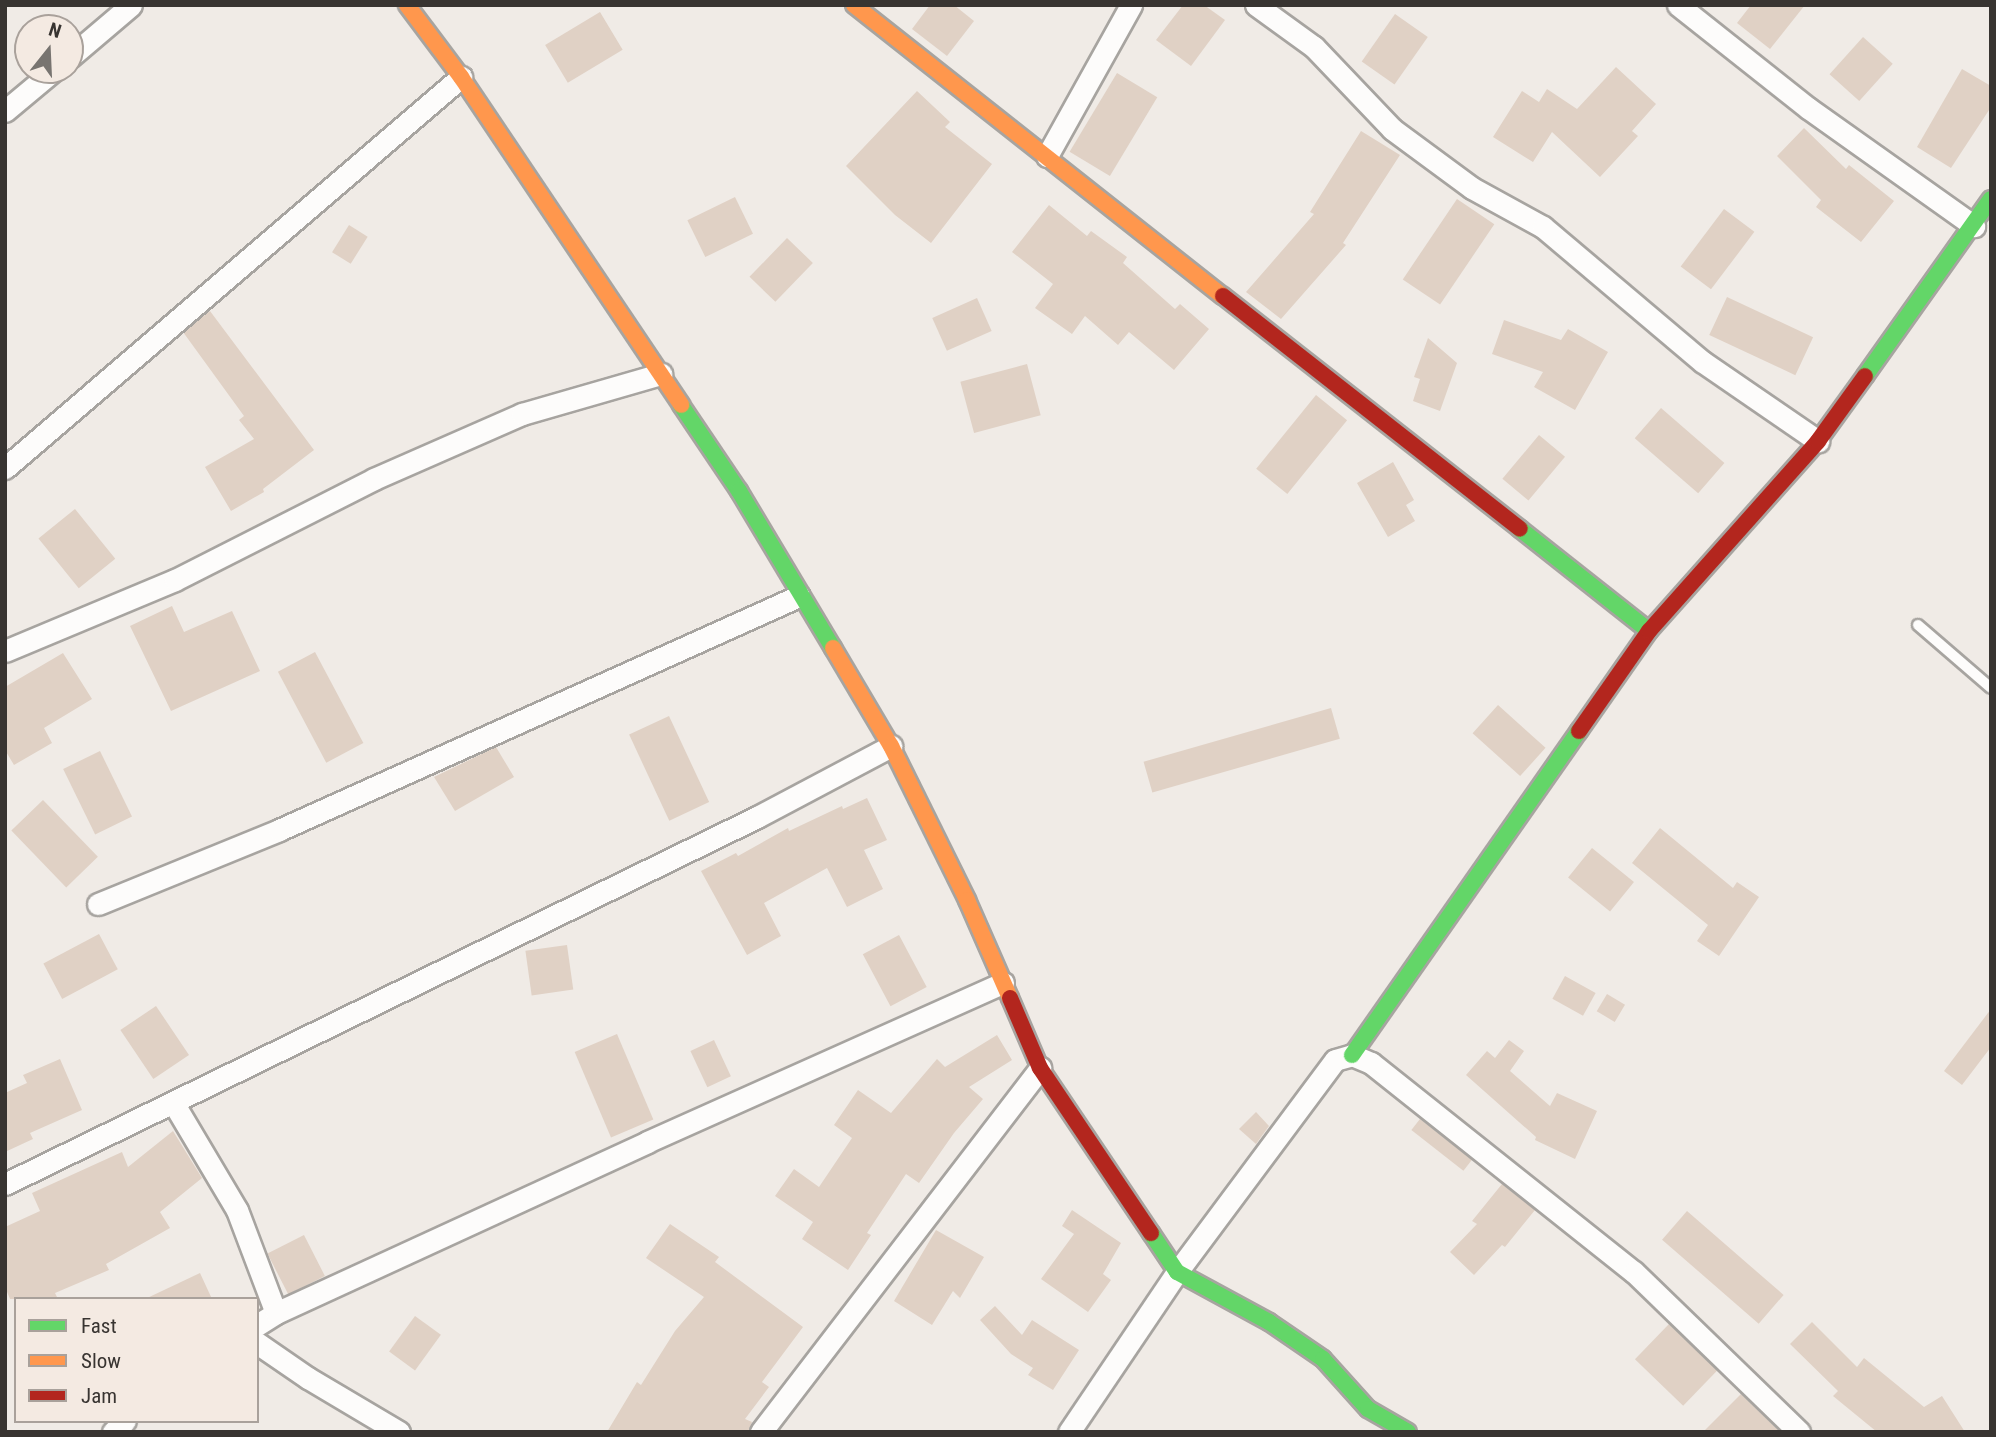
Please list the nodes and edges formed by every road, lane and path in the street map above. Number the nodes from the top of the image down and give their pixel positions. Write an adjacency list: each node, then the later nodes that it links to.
1 (131, 5): 7 (street)
2 (407, 5): 8 (street)
3 (1130, 5): 11 (street)
4 (1256, 5): 15 (street)
5 (1678, 5): 13 (street)
6 (856, 6): 11 (street)
7 (84, 45)
8 (461, 77): 14 (street); 16 (street)
9 (37, 84): 10 (street)
10 (5, 111)
11 (1047, 156): 19 (street)
12 (1991, 200): 13 (street)
13 (1974, 226): 15 (street)
14 (661, 374): 17 (street); 20 (street)
15 (1818, 441): 19 (street)
16 (5, 468)
17 (799, 596): 22 (street); 23 (street)
18 (1918, 625): 21 (lane)
19 (1649, 631): 25 (street)
20 (5, 651)
21 (1991, 688)
22 (891, 746): 24 (street); 27 (street)
23 (99, 904)
24 (1003, 983): 26 (street); 30 (street)
25 (1352, 1055): 29 (street); 37 (street)
26 (1040, 1068): 29 (street); 34 (street)
27 (174, 1104): 28 (street); 30 (street)
28 (5, 1184)
29 (1177, 1272): 35 (street); 36 (street)
30 (276, 1313): 31 (street)
31 (259, 1324)
32 (259, 1344): 33 (street)
33 (399, 1432)
34 (761, 1432)
35 (1069, 1432)
36 (1408, 1432)
37 (1799, 1432)

